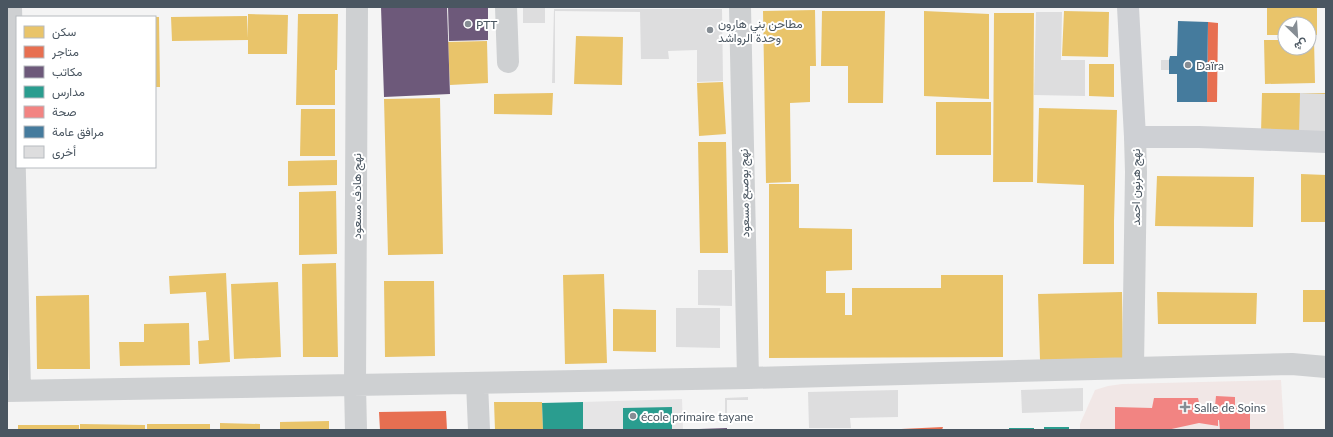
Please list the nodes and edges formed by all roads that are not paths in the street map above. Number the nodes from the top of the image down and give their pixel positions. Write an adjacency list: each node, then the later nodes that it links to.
1 (11, 7): 14 (street)
2 (357, 7): 13 (street, نهج هادف مسعود)
3 (506, 7): 6 (street)
4 (740, 7): 11 (street, نهج بوصبع مسعود)
5 (1128, 7): 7 (main road, نهج هرنون احمد)
6 (508, 62)
7 (1134, 137): 8 (main road); 9 (street, نهج هرنون احمد)
8 (1326, 142)
9 (1133, 367): 10 (street); 11 (street)
10 (1326, 367)
11 (748, 378): 12 (street)
12 (477, 383): 13 (street); 16 (street)
13 (355, 385): 14 (street); 15 (street, نهج هادف مسعود)
14 (13, 390)
15 (356, 430)
16 (479, 430)

